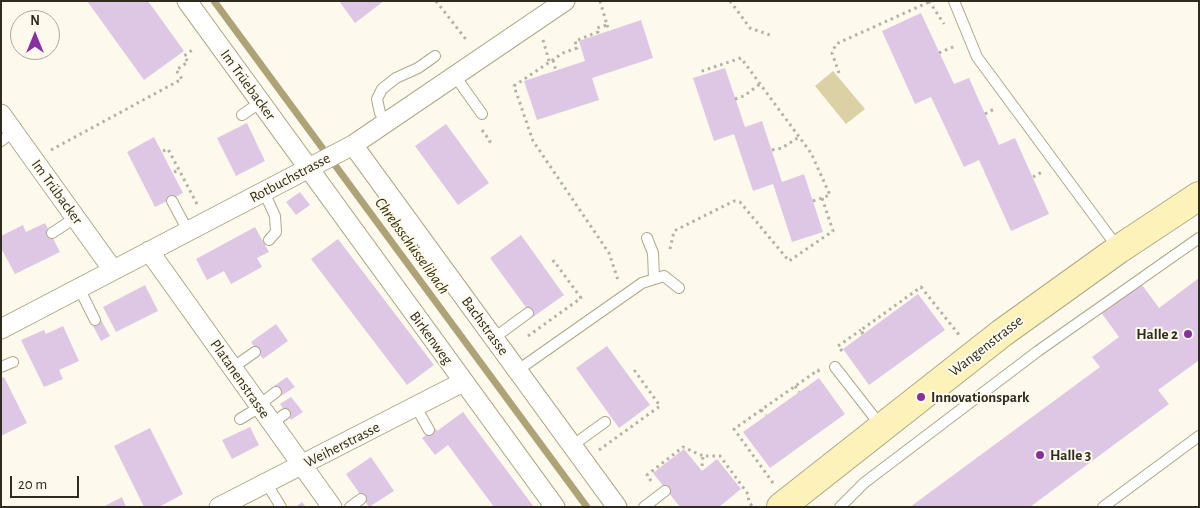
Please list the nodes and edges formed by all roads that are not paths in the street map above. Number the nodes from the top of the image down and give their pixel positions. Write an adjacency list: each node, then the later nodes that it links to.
1 (187, 1): 6 (street, Im Trüebacker)
2 (564, 1): 5 (street, Rotbuchstrasse)
3 (954, 1): 23 (lane)
4 (435, 56): 10 (lane)
5 (455, 76): 8 (lane); 10 (street, Rotbuchstrasse)
6 (261, 102): 9 (lane); 13 (street, Im Trüebacker)
7 (1, 114): 11 (street, Im Trübacker)
8 (482, 114)
9 (242, 115)
10 (386, 122): 12 (street, Rotbuchstrasse)
11 (7, 136): 17 (street, Im Trübacker)
12 (348, 148): 13 (street, Rotbuchstrasse); 32 (street, Bachstrasse)
13 (313, 166): 14 (street, Rotbuchstrasse); 39 (street, Birkenweg)
14 (264, 192): 18 (street, Rotbuchstrasse); 22 (lane)
15 (1199, 196): 23 (main road, Wangenstrasse)
16 (172, 201): 18 (lane)
17 (75, 218): 19 (lane); 25 (street, Im Trübacker)
18 (188, 231): 24 (street, Rotbuchstrasse)
19 (52, 233)
20 (647, 238): 26 (lane)
21 (1199, 238): 61 (lane)
22 (269, 240)
23 (1119, 249): 45 (main road, Wangenstrasse)
24 (149, 251): 25 (street, Rotbuchstrasse); 37 (street, Platanenstrasse)
25 (113, 270): 27 (street, Rotbuchstrasse)
26 (659, 278): 28 (lane); 38 (lane)
27 (79, 288): 30 (lane); 31 (street, Rotbuchstrasse)
28 (679, 288)
29 (528, 313): 32 (lane)
30 (95, 320)
31 (1, 329)
32 (494, 338): 38 (street, Bachstrasse)
33 (255, 352): 37 (lane)
34 (13, 362): 35 (lane)
35 (1, 367)
36 (835, 367): 45 (lane)
37 (232, 368): 41 (street, Platanenstrasse)
38 (521, 368): 48 (street, Bachstrasse)
39 (463, 382): 42 (street, Weiherstrasse); 58 (street, Birkenweg)
40 (276, 392): 41 (lane)
41 (259, 406): 43 (lane); 49 (street, Platanenstrasse)
42 (416, 407): 46 (lane); 49 (street, Weiherstrasse)
43 (240, 419)
44 (605, 422): 48 (lane)
45 (881, 426): 52 (main road, Wangenstrasse)
46 (429, 430)
47 (1199, 436): 62 (lane)
48 (573, 445): 59 (street, Bachstrasse)
49 (302, 466): 50 (street, Weiherstrasse); 56 (street, Platanenstrasse)
50 (266, 484): 54 (street, Weiherstrasse); 55 (lane)
51 (663, 493): 60 (lane)
52 (780, 498)
53 (361, 499): 57 (lane)
54 (219, 507)
55 (281, 507)
56 (332, 507)
57 (350, 507)
58 (554, 507)
59 (618, 507)
60 (644, 507)
61 (840, 507)
62 (1103, 507)

